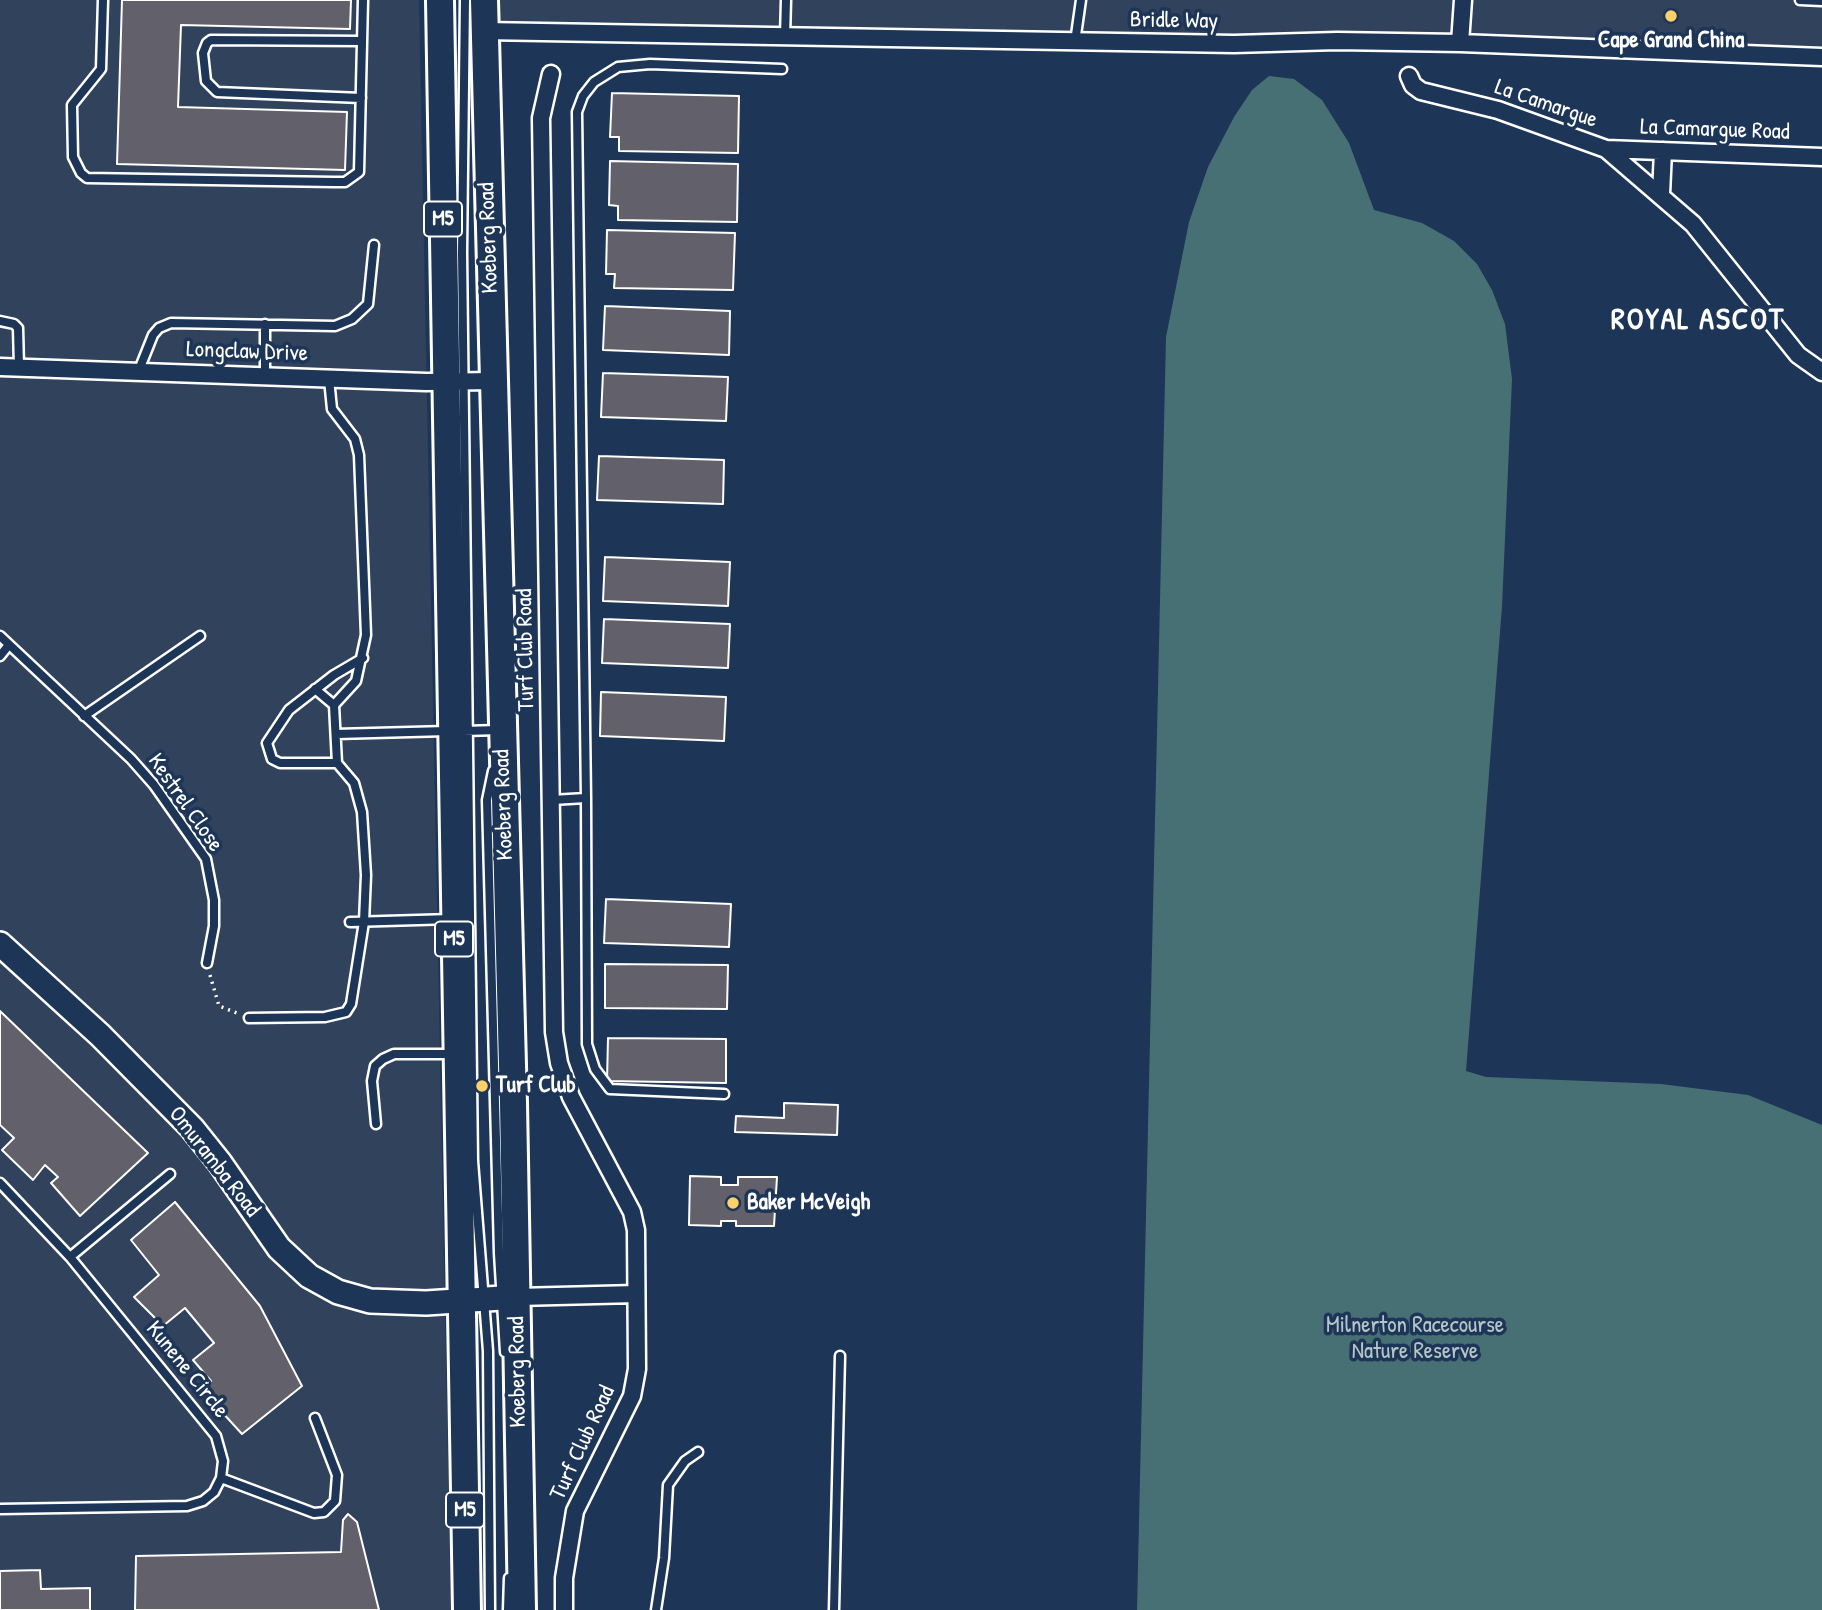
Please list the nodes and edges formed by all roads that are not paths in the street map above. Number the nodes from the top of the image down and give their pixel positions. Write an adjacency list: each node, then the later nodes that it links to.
1 (103, 0): 20 (lane)
2 (363, 0): 13 (lane)
3 (440, 0): 34 (main road, Koeberg Road / M5)
4 (465, 0): 34 (lane)
5 (484, 0): 11 (main road, Koeberg Road / M5)
6 (786, 0): 12 (lane)
7 (1081, 0): 14 (lane)
8 (1463, 0): 15 (street)
9 (1800, 0): 10 (lane)
10 (1822, 1)
11 (484, 31): 12 (street, Bridle Way); 35 (main road, Koeberg Road / M5)
12 (785, 37): 14 (street, Bridle Way)
13 (362, 41): 20 (lane); 20 (lane)
14 (1075, 42): 15 (street, Bridle Way)
15 (1460, 43): 16 (street, Bridle Way)
16 (1822, 57)
17 (782, 69): 48 (lane)
18 (551, 74): 49 (street, Turf Club Road)
19 (1409, 76): 21 (street, La Camargue)
20 (361, 97)
21 (1606, 149): 22 (street, La Camargue Road); 24 (street, La Camargue)
22 (1663, 151): 23 (street, La Camargue Road); 24 (street)
23 (1822, 157)
24 (1661, 194): 31 (street, La Camargue)
25 (374, 245): 27 (lane)
26 (0, 321): 29 (lane)
27 (265, 324): 30 (lane); 32 (lane)
28 (0, 367): 29 (street, Longclaw Drive)
29 (19, 367): 30 (street, Longclaw Drive)
30 (139, 370): 32 (street, Longclaw Drive)
31 (1822, 372)
32 (264, 376): 33 (street, Longclaw Drive)
33 (329, 378): 34 (street, Longclaw Drive); 40 (lane)
34 (454, 381): 35 (street, Longclaw Drive); 45 (main road, Koeberg Road / M5)
35 (493, 381): 44 (main road, Koeberg Road / M5)
36 (0, 636): 38 (lane, Kestrel Close)
37 (200, 636): 43 (lane)
38 (8, 646): 39 (lane); 43 (lane, Kestrel Close)
39 (0, 656)
40 (363, 658): 41 (lane); 42 (lane)
41 (315, 689): 42 (lane); 47 (lane)
42 (334, 705): 46 (lane)
43 (84, 716): 54 (lane, Kestrel Close)
44 (502, 730): 45 (lane); 63 (main road, Koeberg Road / M5)
45 (459, 731): 46 (lane); 50 (main road, Koeberg Road / M5); 63 (lane)
46 (336, 734): 47 (lane)
47 (337, 762): 52 (lane)
48 (586, 798): 49 (lane); 57 (lane)
49 (552, 800): 62 (street, Turf Club Road)
50 (453, 919): 52 (lane); 56 (main road, Koeberg Road / M5)
51 (350, 922): 52 (lane)
52 (364, 922): 55 (lane)
53 (0, 944): 63 (main road, Omuramba Road)
54 (207, 963)
55 (249, 1017)
56 (456, 1054): 58 (lane); 63 (main road, Koeberg Road / M5)
57 (724, 1094)
58 (376, 1124)
59 (170, 1174): 61 (lane)
60 (0, 1183): 61 (lane, Kunene Circle)
61 (70, 1258): 68 (lane, Kunene Circle)
62 (636, 1294): 63 (street); 75 (street, Turf Club Road)
63 (491, 1299): 65 (lane); 71 (main road, Koeberg Road / M5); 72 (lane); 74 (main road, Koeberg Road / M5)
64 (840, 1356): 77 (lane)
65 (505, 1364)
66 (315, 1418): 68 (lane)
67 (698, 1452): 76 (lane)
68 (221, 1478): 69 (lane)
69 (0, 1510)
70 (509, 1563): 73 (lane)
71 (467, 1610)
72 (490, 1610)
73 (508, 1610)
74 (522, 1610)
75 (564, 1610)
76 (656, 1610)
77 (834, 1610)

